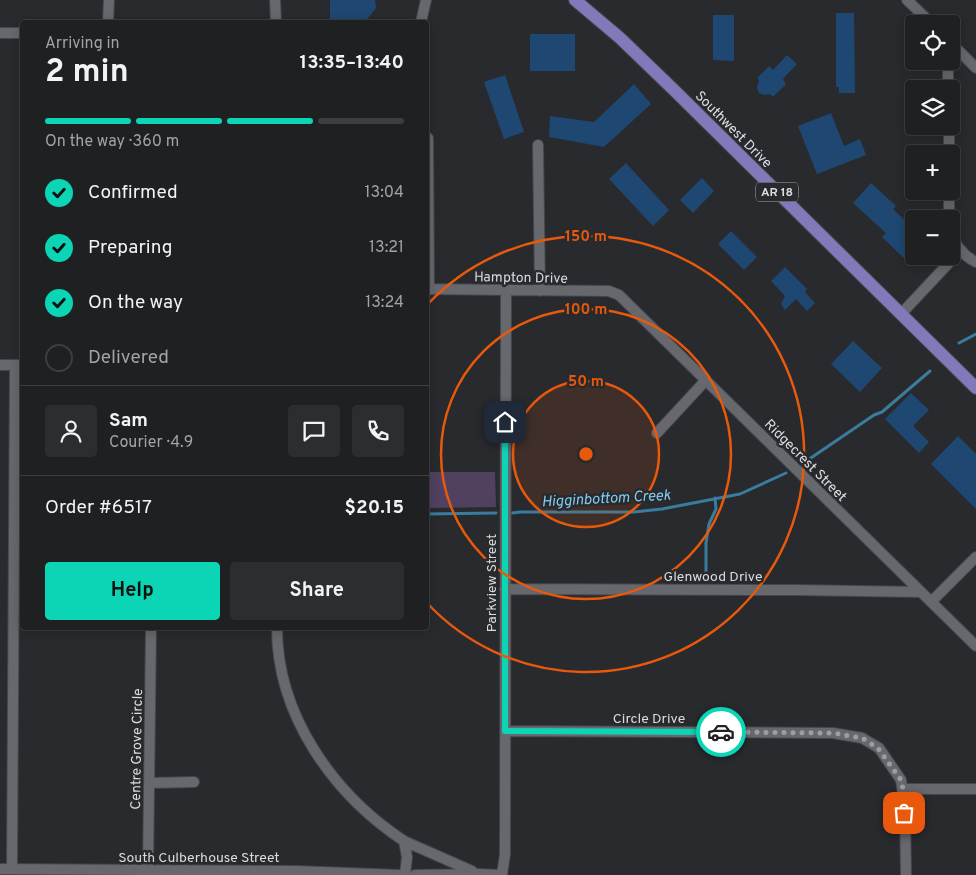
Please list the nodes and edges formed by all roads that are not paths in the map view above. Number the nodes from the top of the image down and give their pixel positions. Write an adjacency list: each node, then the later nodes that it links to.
1 (108, 0): 7 (street)
2 (276, 0): 8 (street)
3 (426, 0): 9 (street)
4 (908, 0): 6 (street)
5 (579, 1): 21 (main road, Southwest Drive / AR 18)
6 (923, 15)
7 (108, 20)
8 (276, 20)
9 (421, 20)
10 (0, 33): 11 (street)
11 (20, 34)
12 (960, 52): 13 (street)
13 (976, 68)
14 (538, 145): 19 (street)
15 (961, 250): 16 (street); 21 (street)
16 (976, 262)
17 (429, 290): 18 (street, Hampton Drive)
18 (506, 290): 19 (street, Hampton Drive); 28 (street, Parkview Street)
19 (540, 291): 20 (street, Hampton Drive)
20 (616, 293): 24 (street, Ridgecrest Street)
21 (900, 314): 25 (main road, Southwest Drive / AR 18)
22 (0, 365): 23 (street)
23 (19, 365): 41 (street)
24 (706, 380): 26 (street); 29 (street, Ridgecrest Street)
25 (976, 388)
26 (657, 433)
27 (976, 557): 30 (street)
28 (505, 589): 29 (street, Glenwood Drive); 34 (street, Parkview Street)
29 (921, 592): 30 (street, Ridgecrest Street)
30 (931, 602): 33 (street, Ridgecrest Street)
31 (151, 630): 36 (street, Centre Grove Circle)
32 (277, 630): 39 (street)
33 (976, 646)
34 (505, 731): 37 (street, Circle Drive); 49 (street, Parkview Street)
35 (194, 782): 36 (street)
36 (149, 783): 42 (street, Centre Grove Circle)
37 (903, 789): 38 (street); 50 (street)
38 (976, 789)
39 (404, 841): 45 (street); 47 (street)
40 (0, 869): 41 (street, South Culberhouse Street)
41 (12, 869): 42 (street, South Culberhouse Street)
42 (148, 870): 43 (street, South Culberhouse Street)
43 (207, 873): 44 (street, South Culberhouse Street)
44 (296, 873): 46 (street, South Culberhouse Street)
45 (478, 874): 48 (street); 49 (street)
46 (398, 875)
47 (405, 875)
48 (415, 875)
49 (501, 875)
50 (906, 875)

